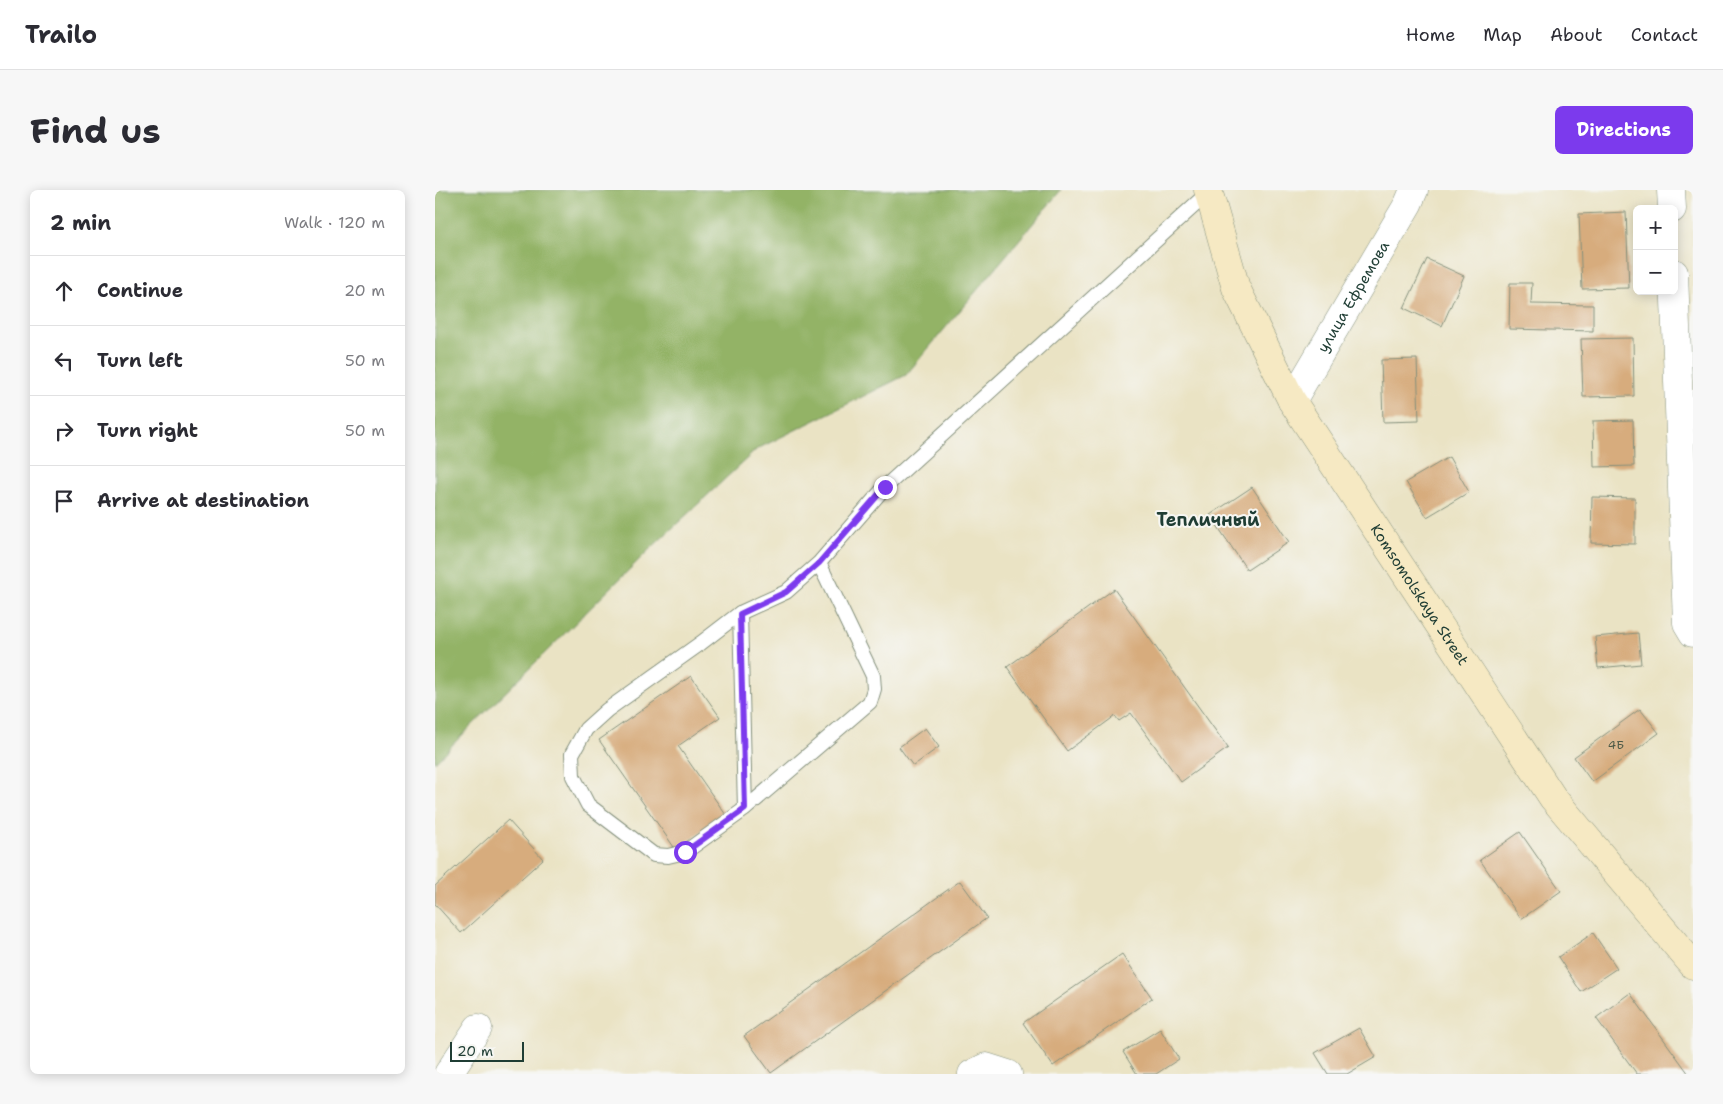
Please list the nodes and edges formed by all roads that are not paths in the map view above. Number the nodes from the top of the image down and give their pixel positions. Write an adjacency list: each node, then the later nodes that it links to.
1 (1414, 190): 6 (street, улица Ефремова)
2 (1671, 190): 4 (street)
3 (1209, 191): 6 (street, Komsomolskaya Street); 7 (lane)
4 (1672, 205)
5 (1675, 295): 9 (street)
6 (1292, 401): 11 (street, Komsomolskaya Street)
7 (819, 563): 8 (lane); 10 (lane)
8 (740, 614): 10 (lane); 10 (lane)
9 (1693, 633)
10 (745, 809)
11 (1693, 965)
12 (477, 1028): 13 (street)
13 (448, 1074)
14 (972, 1074): 15 (street)
15 (1008, 1074)

